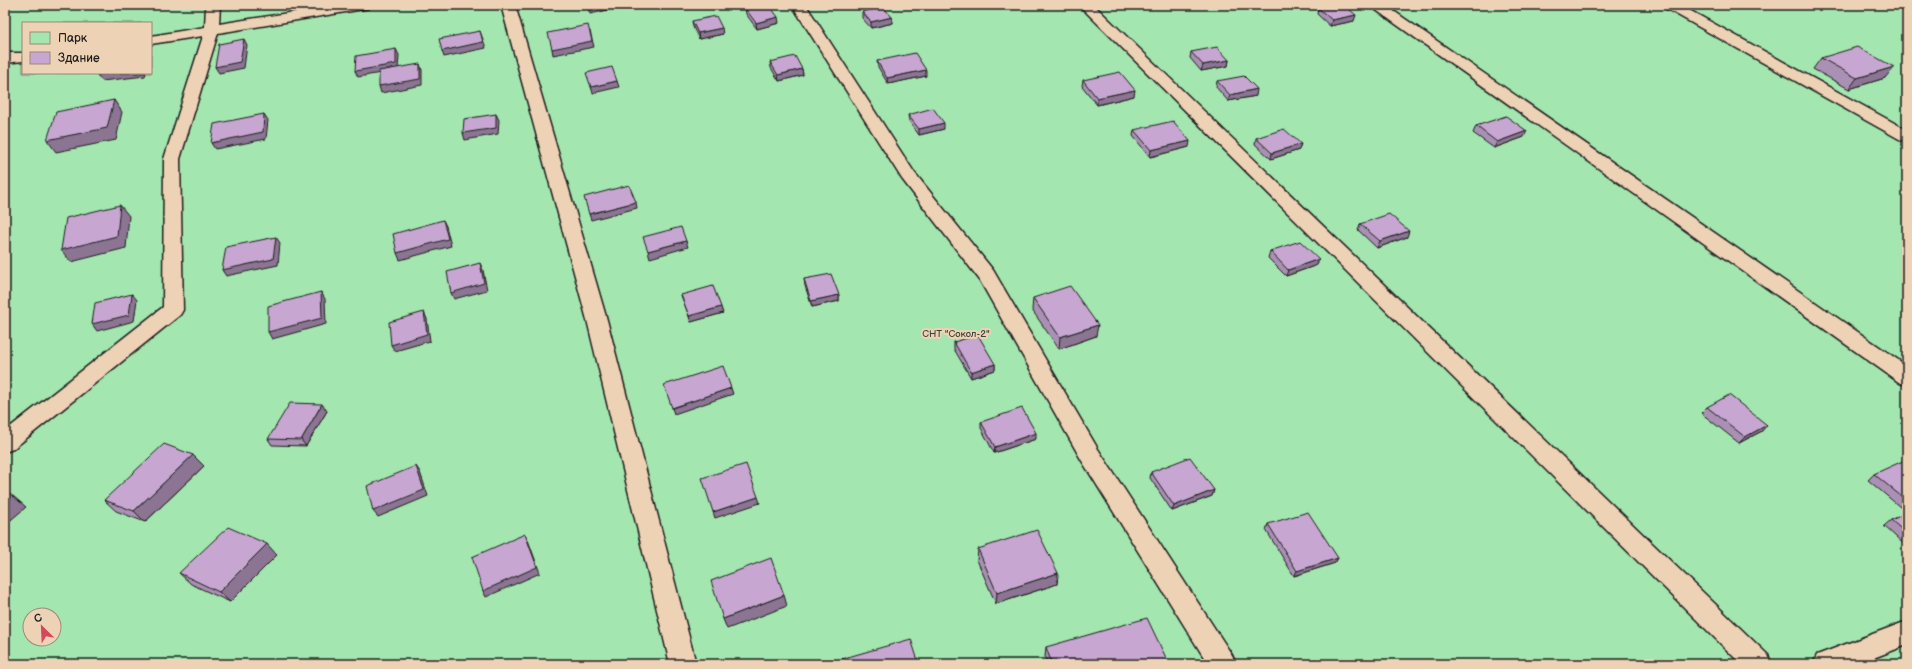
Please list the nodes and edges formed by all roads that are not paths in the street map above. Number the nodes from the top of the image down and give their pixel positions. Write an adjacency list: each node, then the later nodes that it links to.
1 (213, 5): 8 (lane)
2 (364, 5): 8 (lane)
3 (508, 5): 16 (lane)
4 (799, 5): 17 (lane)
5 (1086, 5): 18 (lane)
6 (1376, 5): 13 (lane)
7 (1670, 5): 12 (lane)
8 (212, 30): 9 (lane); 14 (lane)
9 (152, 40)
10 (22, 56): 11 (lane)
11 (5, 58)
12 (1907, 137)
13 (1907, 377)
14 (5, 443)
15 (1907, 633): 19 (lane)
16 (683, 664)
17 (1223, 664)
18 (1759, 664)
19 (1826, 664)

